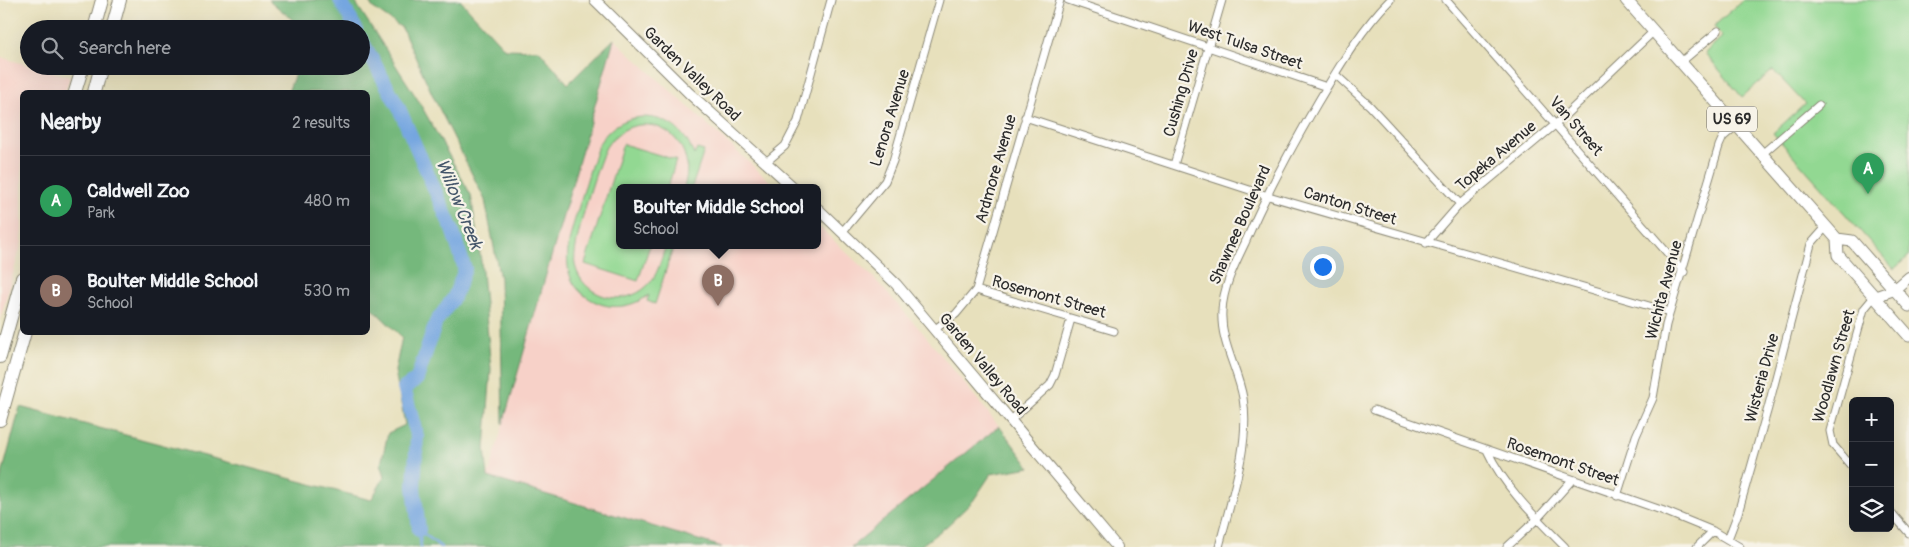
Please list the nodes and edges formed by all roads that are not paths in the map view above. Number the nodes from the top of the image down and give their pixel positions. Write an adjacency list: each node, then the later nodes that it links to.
1 (102, 0): 12 (highway)
2 (120, 0): 13 (highway)
3 (595, 0): 29 (street, Garden Valley Road)
4 (831, 0): 29 (street)
5 (939, 0): 36 (street, Lenora Avenue)
6 (1060, 0): 25 (street, Ardmore Avenue)
7 (1068, 0): 16 (street, West Tulsa Street)
8 (1222, 0): 16 (street, Cushing Drive)
9 (1390, 0): 18 (street, Shawnee Boulevard)
10 (1446, 0): 26 (street, Van Street)
11 (1626, 0): 15 (main road, US 69)
12 (96, 20)
13 (114, 20)
14 (1718, 31): 17 (street)
15 (1654, 32): 17 (main road, US 69); 26 (street, Topeka Avenue)
16 (1209, 47): 21 (street, West Tulsa Street); 30 (street, Cushing Drive)
17 (1681, 62): 27 (main road, US 69)
18 (1335, 74): 21 (street, Shawnee Boulevard); 33 (street)
19 (80, 75): 22 (highway)
20 (99, 75): 23 (highway)
21 (1327, 87): 32 (street, Shawnee Boulevard)
22 (76, 90)
23 (95, 90)
24 (1819, 105): 28 (street)
25 (1025, 117): 30 (street, Canton Street); 42 (street, Ardmore Avenue)
26 (1556, 124): 33 (street, Topeka Avenue); 39 (street, Van Street)
27 (1737, 125): 28 (main road, US 69); 39 (street, Wichita Avenue)
28 (1762, 154): 35 (main road, US 69)
29 (766, 163): 31 (street, Garden Valley Road)
30 (1174, 166): 32 (street, Canton Street)
31 (790, 184)
32 (1265, 195): 38 (street, Canton Street); 66 (street, Shawnee Boulevard)
33 (1460, 204): 38 (street, Topeka Avenue)
34 (821, 212): 36 (street, Garden Valley Road)
35 (1826, 227): 37 (main road, US 69); 64 (street, Wisteria Drive)
36 (842, 231): 48 (street, Garden Valley Road)
37 (1837, 240): 43 (main road, US 69); 44 (main road, US 69)
38 (1426, 243): 46 (street, Canton Street)
39 (1684, 272): 46 (street, Wichita Avenue)
40 (1909, 278): 43 (street)
41 (20, 285): 52 (highway)
42 (976, 290): 47 (street, Rosemont Street); 48 (street, Ardmore Avenue)
43 (1894, 290): 44 (street); 45 (main road, US 69)
44 (1874, 298): 51 (main road, US 69); 57 (street, Woodlawn Street)
45 (1909, 306)
46 (1670, 312): 59 (street, Wichita Avenue)
47 (1071, 319): 49 (street, Rosemont Street); 55 (street)
48 (935, 329): 55 (street, Garden Valley Road)
49 (1114, 331)
50 (24, 335): 54 (highway)
51 (1909, 336)
52 (0, 358)
53 (1374, 410): 56 (street, Rosemont Street)
54 (0, 420)
55 (1011, 420): 65 (street, Garden Valley Road)
56 (1487, 450): 58 (street, Rosemont Street); 61 (street)
57 (1849, 463)
58 (1572, 480): 59 (street, Rosemont Street); 61 (street)
59 (1617, 496): 62 (street, Rosemont Street)
60 (1894, 516): 63 (street)
61 (1537, 519): 67 (street); 68 (street)
62 (1713, 531): 64 (street, Rosemont Street); 69 (street)
63 (1909, 533)
64 (1728, 539): 70 (street, Rosemont Street)
65 (1117, 547)
66 (1219, 547)
67 (1507, 547)
68 (1565, 547)
69 (1697, 547)
70 (1740, 547)

